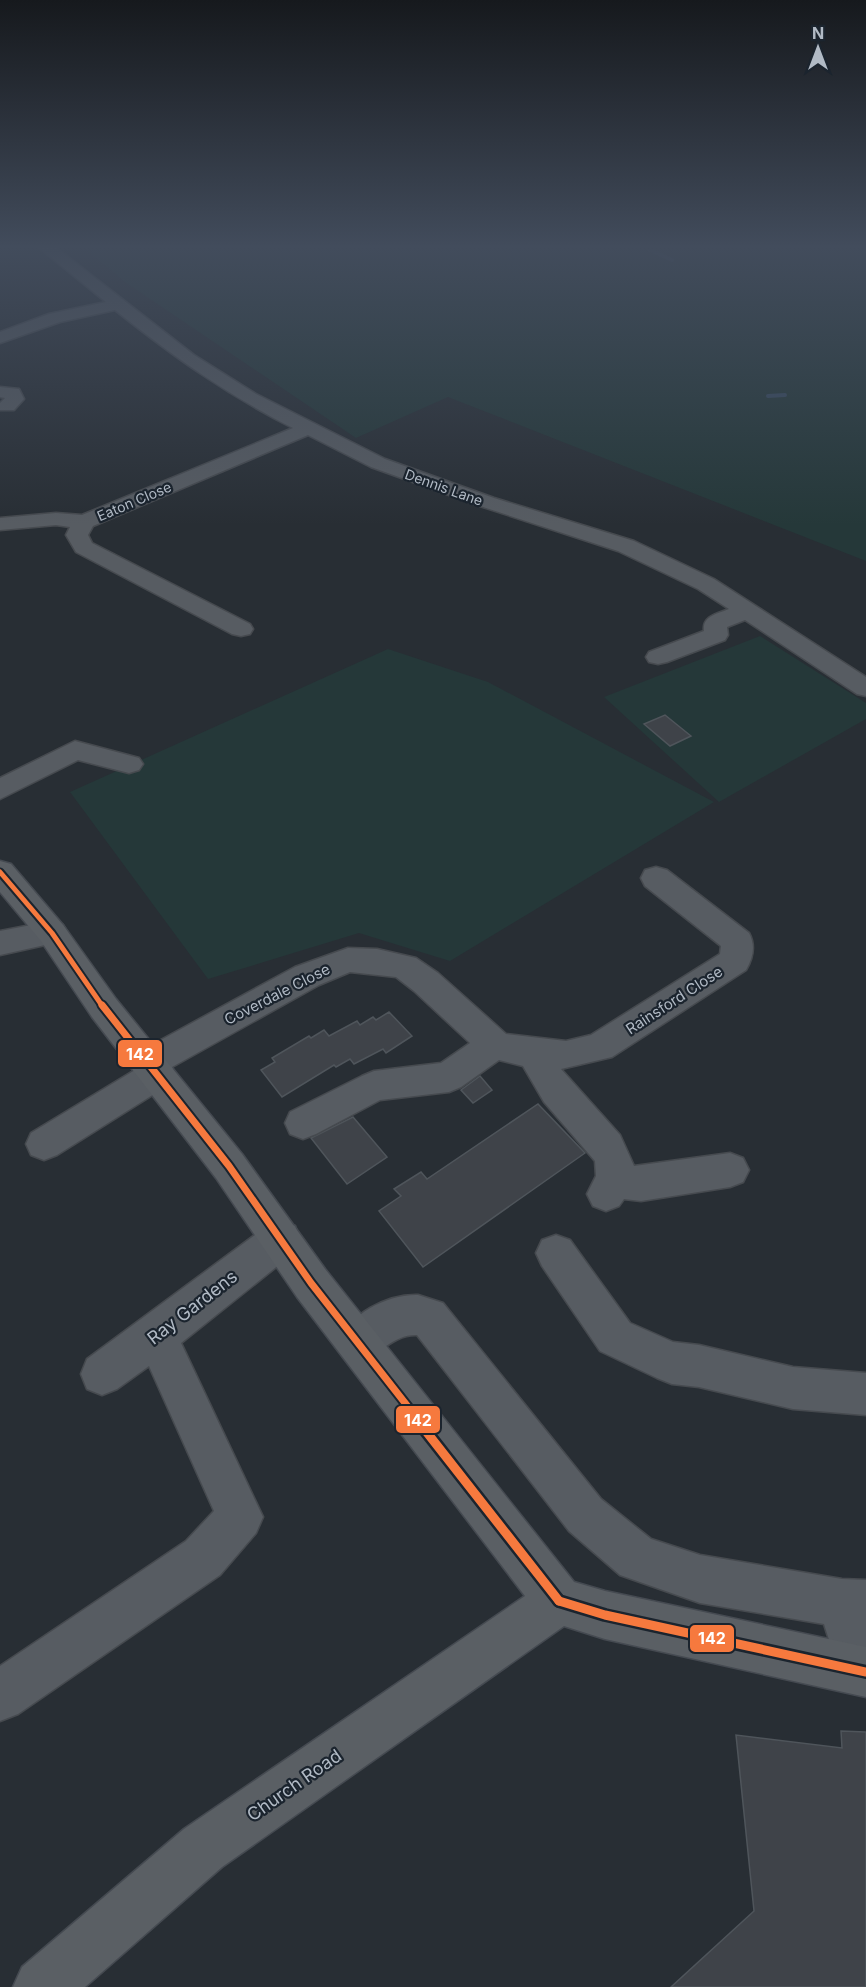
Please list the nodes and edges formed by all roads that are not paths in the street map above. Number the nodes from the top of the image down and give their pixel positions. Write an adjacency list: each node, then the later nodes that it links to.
1 (161, 339): 2 (street, Dennis Lane)
2 (307, 429): 3 (street, Eaton Close); 5 (street, Dennis Lane)
3 (84, 522): 4 (street); 6 (street, Eaton Close)
4 (0, 524)
5 (746, 611): 7 (street); 9 (street, Dennis Lane)
6 (241, 629)
7 (658, 657)
8 (866, 659): 9 (street)
9 (842, 673): 10 (street, Dennis Lane)
10 (866, 688)
11 (129, 764): 12 (street)
12 (0, 790)
13 (0, 872): 15 (main road)
14 (656, 878): 18 (street, Rainsford Close)
15 (52, 933): 16 (street); 19 (main road)
16 (0, 944)
17 (494, 1044): 18 (street, Rainsford Close); 19 (street, Coverdale Close); 20 (street)
18 (534, 1053): 22 (street)
19 (153, 1068): 21 (street, Coverdale Close); 23 (main road)
20 (303, 1123)
21 (44, 1144)
22 (730, 1170)
23 (281, 1239): 25 (street, Ray Gardens); 26 (main road)
24 (556, 1253): 28 (street)
25 (156, 1336): 27 (street, Ray Gardens); 32 (street)
26 (358, 1342): 29 (main road); 30 (street)
27 (102, 1374)
28 (866, 1394)
29 (559, 1601): 31 (main road); 33 (main road, Church Road)
30 (854, 1603): 31 (street)
31 (865, 1672)
32 (0, 1696)
33 (42, 1987)

